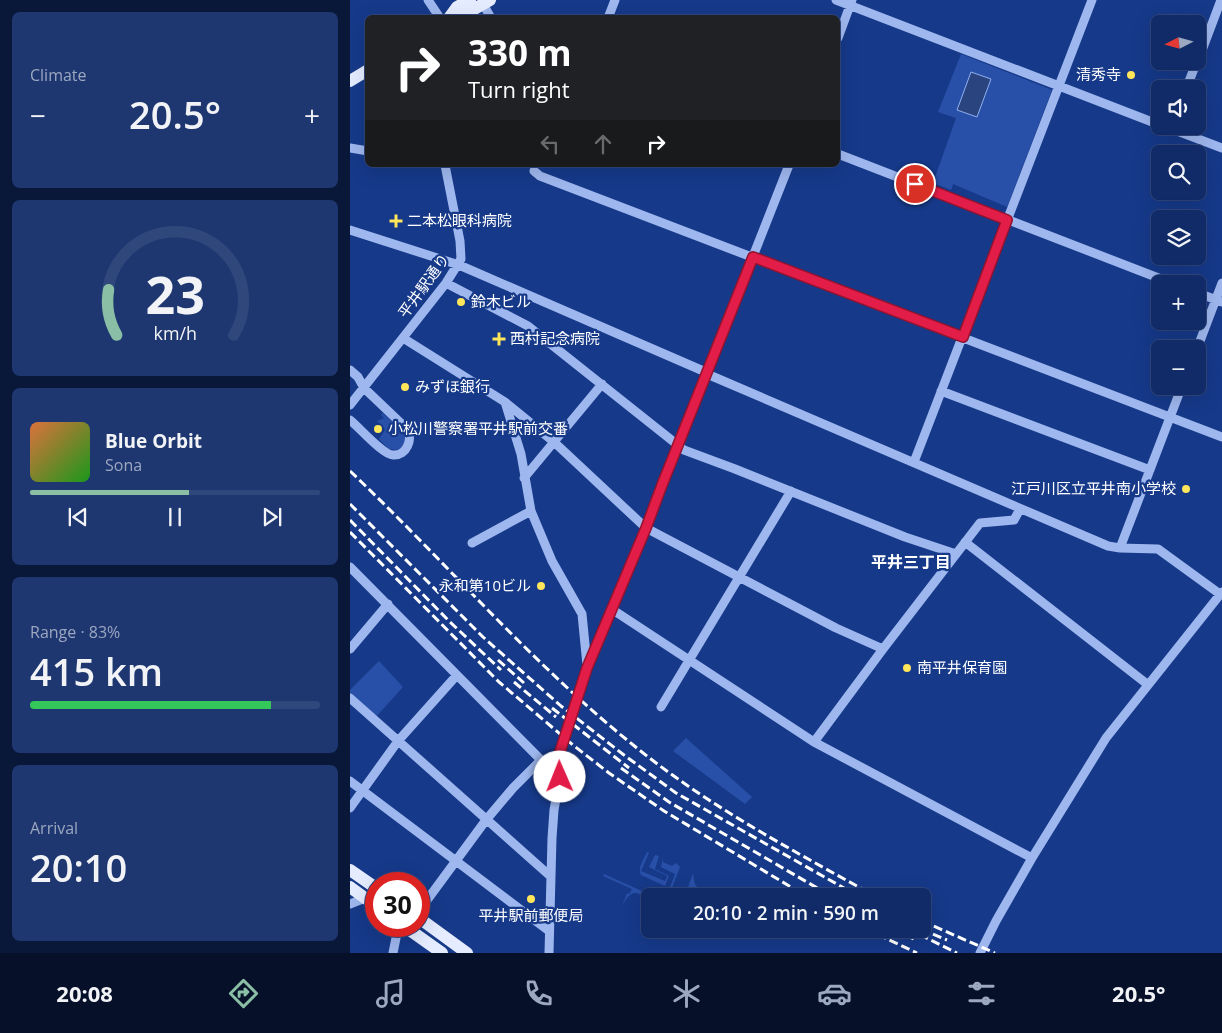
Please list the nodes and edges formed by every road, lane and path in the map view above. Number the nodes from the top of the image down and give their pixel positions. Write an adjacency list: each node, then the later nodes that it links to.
1 (428, 0): 9 (street)
2 (470, 0): 10 (main road)
3 (615, 0): 13 (street)
4 (836, 0): 8 (street)
5 (1092, 0): 20 (street)
6 (1221, 0): 15 (street)
7 (487, 2): 11 (main road); 12 (street)
8 (851, 3): 14 (street); 20 (street)
9 (438, 15)
10 (452, 15)
11 (464, 15)
12 (490, 15)
13 (609, 15)
14 (840, 33)
15 (1206, 38)
16 (365, 62): 17 (main road)
17 (350, 71)
18 (365, 72): 19 (main road)
19 (350, 81)
20 (1058, 85): 21 (street); 30 (street)
21 (1151, 121)
22 (1189, 135): 24 (street)
23 (350, 148): 25 (street)
24 (1222, 148)
25 (365, 150)
26 (840, 155): 30 (street)
27 (443, 167): 33 (street, 平井駅通り)
28 (788, 167): 32 (street)
29 (534, 171): 32 (street)
30 (1007, 220): 34 (street); 39 (street)
31 (350, 230): 33 (street)
32 (753, 257): 39 (street); 43 (street)
33 (459, 265): 35 (street, 平井駅通り); 43 (street)
34 (1151, 275)
35 (446, 283): 40 (street, 平井駅通り); 44 (street)
36 (1222, 283): 38 (street)
37 (1206, 296): 38 (street)
38 (1219, 301): 41 (street)
39 (963, 337): 46 (street); 50 (street)
40 (403, 338): 45 (street, 平井駅通り); 48 (street)
41 (1201, 340)
42 (350, 370): 45 (street)
43 (708, 373): 54 (street); 55 (street)
44 (602, 384): 53 (street); 54 (street)
45 (364, 388): 49 (street, 平井駅通り); 51 (street)
46 (941, 392): 55 (street); 56 (street)
47 (1179, 395): 50 (street)
48 (506, 402): 53 (street); 57 (street)
49 (350, 405)
50 (1170, 418): 52 (street); 56 (street)
51 (350, 420)
52 (1222, 437)
53 (554, 442): 57 (street); 61 (street)
54 (678, 446): 58 (street); 61 (street)
55 (914, 462): 59 (street)
56 (1150, 470): 64 (street)
57 (524, 478): 60 (street)
58 (791, 491): 65 (street); 67 (street)
59 (1020, 509): 62 (street); 64 (street)
60 (531, 511): 63 (street); 74 (street)
61 (646, 528): 67 (street); 70 (street)
62 (965, 542): 65 (street); 76 (street)
63 (472, 543)
64 (1120, 548): 68 (street)
65 (956, 554): 72 (street)
66 (350, 567): 69 (street)
67 (740, 576): 72 (street); 73 (street)
68 (1221, 593): 76 (street)
69 (388, 604): 71 (street); 75 (street)
70 (613, 610): 73 (street); 74 (street)
71 (350, 649)
72 (883, 649): 80 (street)
73 (689, 661): 78 (street); 80 (street)
74 (587, 668): 82 (street)
75 (458, 675): 79 (street); 81 (street)
76 (1147, 684): 87 (street)
77 (350, 698): 79 (street)
78 (661, 707)
79 (398, 741): 84 (street); 86 (street)
80 (814, 742): 87 (street)
81 (541, 760): 82 (street); 86 (street)
82 (557, 761): 90 (street)
83 (350, 781): 84 (street)
84 (363, 790): 85 (street); 88 (street)
85 (350, 808)
86 (486, 820): 88 (street); 90 (street)
87 (1032, 858): 104 (street)
88 (457, 861): 93 (street); 97 (street)
89 (350, 870): 91 (main road)
90 (550, 876): 97 (street)
91 (365, 880)
92 (350, 887): 94 (main road)
93 (430, 897)
94 (365, 898): 95 (street)
95 (350, 904)
96 (430, 926): 102 (main road)
97 (549, 931): 103 (street)
98 (396, 937): 100 (street)
99 (419, 937): 101 (main road)
100 (393, 953)
101 (442, 953)
102 (467, 953)
103 (549, 953)
104 (980, 953)

